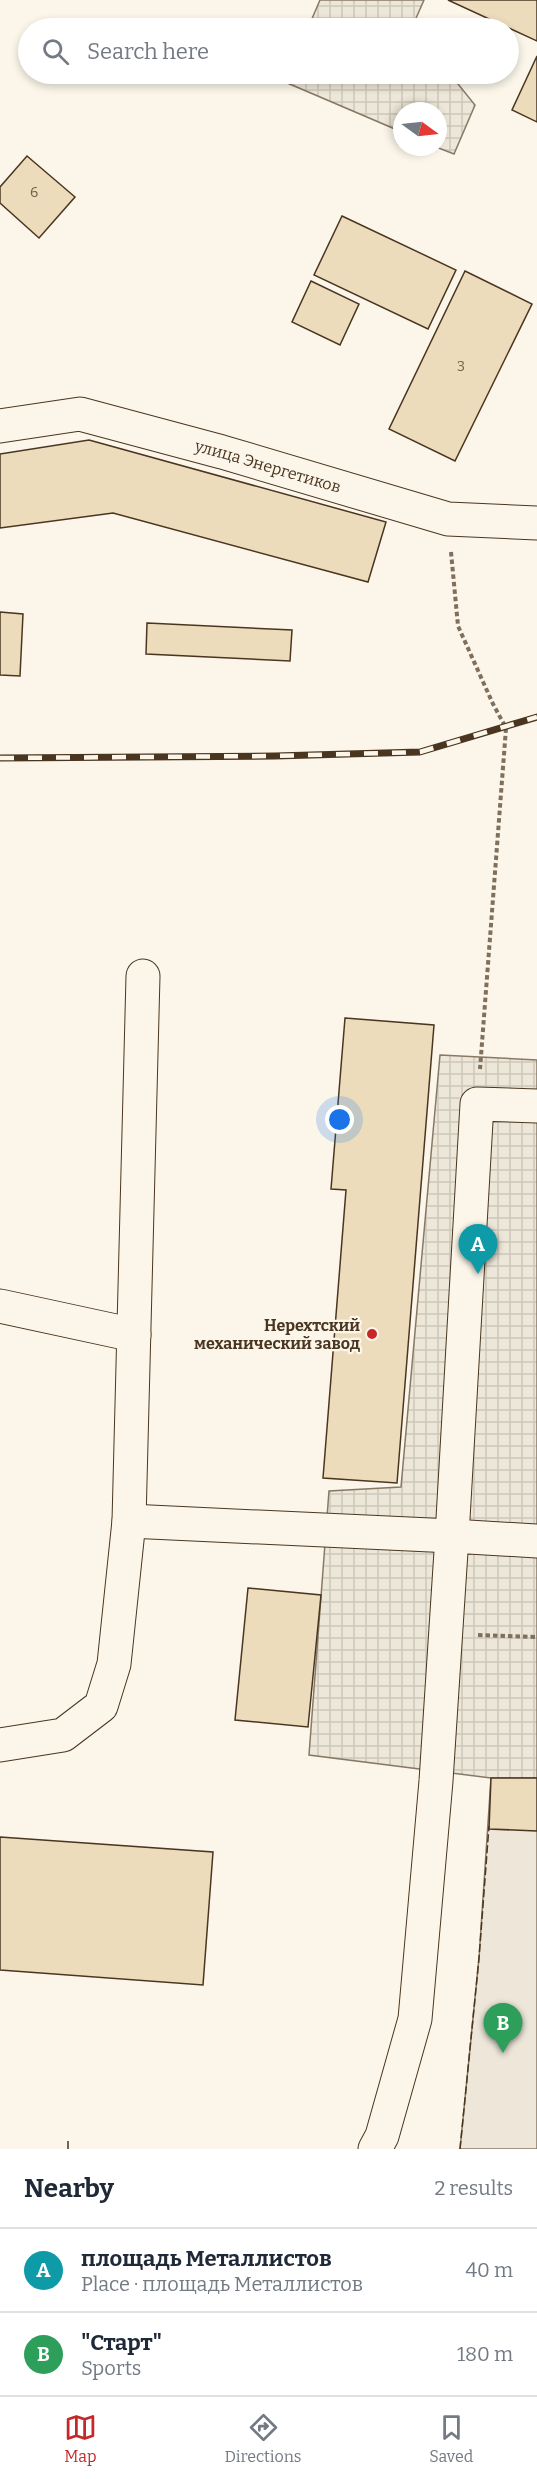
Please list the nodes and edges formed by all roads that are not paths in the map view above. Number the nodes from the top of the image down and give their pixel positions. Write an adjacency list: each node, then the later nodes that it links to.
1 (0, 426): 2 (street, улица Энергетиков)
2 (537, 523)
3 (143, 976): 6 (street)
4 (537, 1106): 8 (street)
5 (0, 1306): 6 (street)
6 (134, 1335): 7 (street)
7 (129, 1521): 8 (street); 10 (street)
8 (452, 1536): 9 (street); 11 (street)
9 (537, 1541)
10 (0, 1745)
11 (375, 2149)

